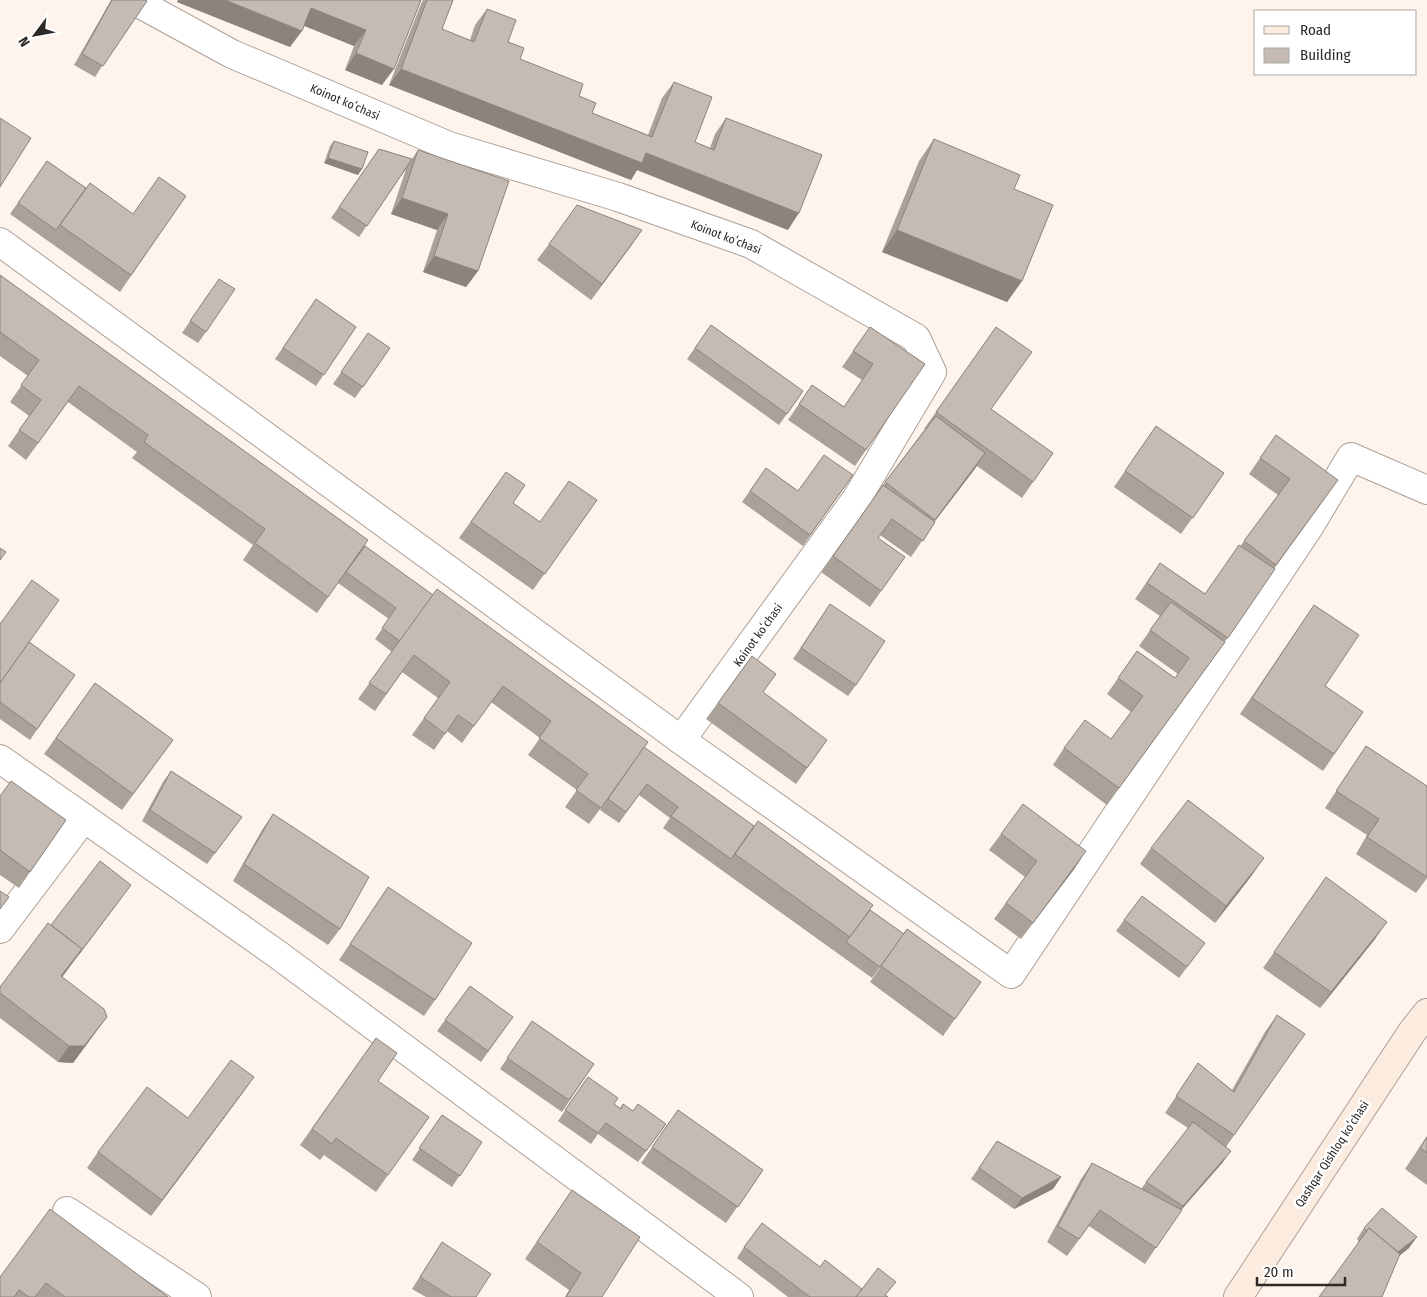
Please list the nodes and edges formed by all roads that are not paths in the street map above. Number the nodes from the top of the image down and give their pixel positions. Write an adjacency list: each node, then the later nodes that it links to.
1 (133, 0): 4 (street, Koinot koʻchasi)
2 (0, 242): 4 (street)
3 (1427, 490): 4 (street)
4 (681, 740)
5 (0, 759): 6 (street)
6 (84, 818): 7 (street); 11 (street)
7 (0, 930)
8 (1427, 1013): 12 (main road, Qashqar Qishloq koʻchasi)
9 (67, 1212): 10 (street)
10 (197, 1297)
11 (739, 1297)
12 (1238, 1297)

